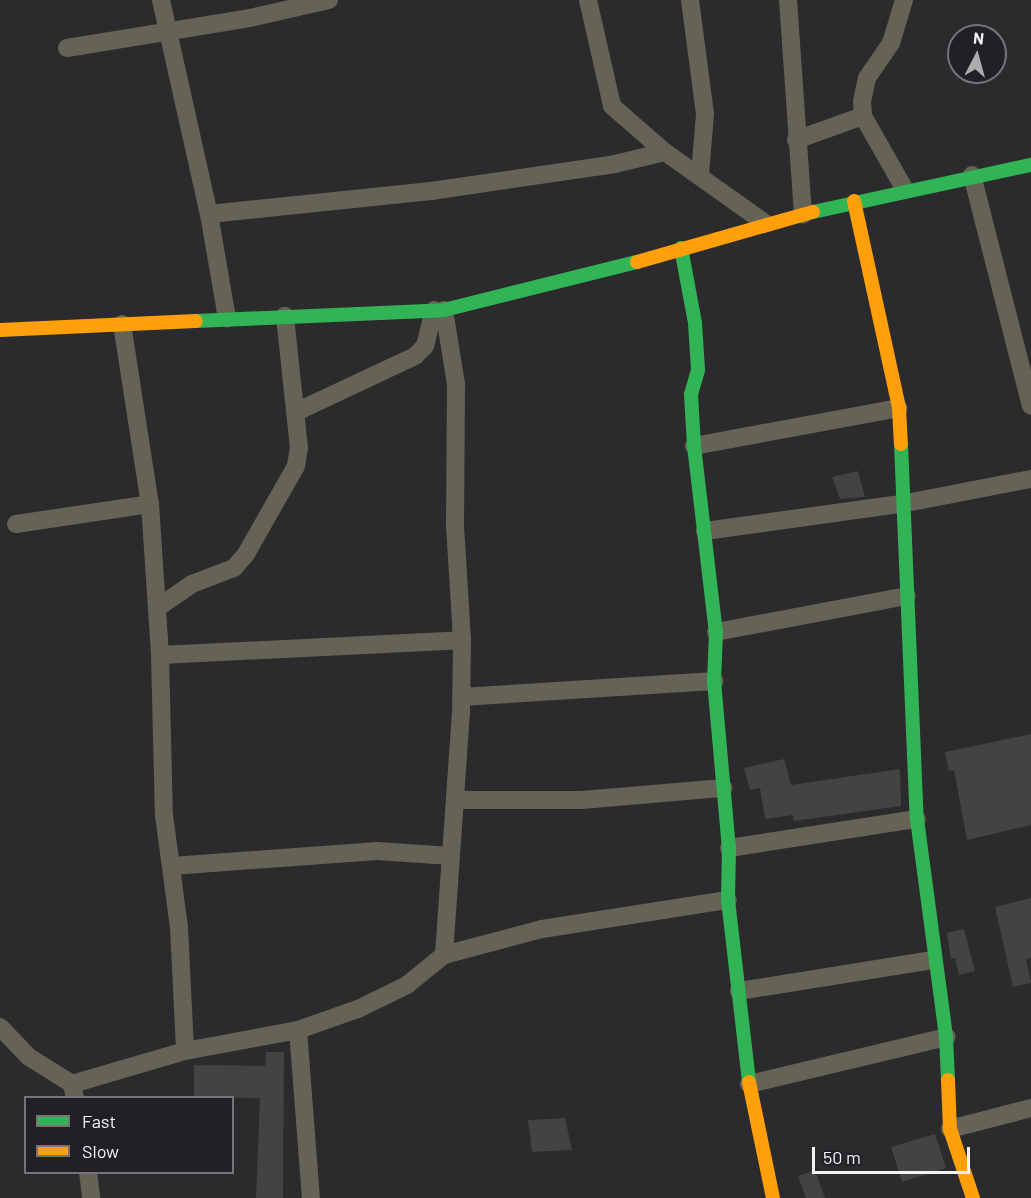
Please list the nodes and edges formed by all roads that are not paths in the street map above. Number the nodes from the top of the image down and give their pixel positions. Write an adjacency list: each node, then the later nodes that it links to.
1 (160, 0): 7 (street)
2 (329, 0): 7 (street)
3 (588, 0): 11 (street)
4 (690, 0): 13 (street)
5 (788, 0): 10 (street)
6 (904, 0): 9 (street)
7 (165, 30): 8 (street); 17 (street)
8 (67, 48)
9 (863, 116): 10 (street); 15 (street)
10 (796, 140): 18 (street)
11 (665, 152): 13 (street); 17 (street)
12 (1031, 165): 14 (street)
13 (700, 175): 19 (street)
14 (972, 175): 15 (street); 28 (street)
15 (905, 190): 16 (street)
16 (854, 201): 18 (street); 29 (street)
17 (209, 214): 23 (street)
18 (803, 214): 19 (street)
19 (765, 223): 20 (street)
20 (681, 248): 21 (street); 31 (street)
21 (439, 310): 22 (street); 26 (street); 27 (street)
22 (285, 316): 23 (street); 30 (street)
23 (227, 318): 24 (street)
24 (122, 324): 25 (street); 34 (street)
25 (0, 330)
26 (425, 346): 27 (street); 30 (street)
27 (453, 366): 40 (street)
28 (1031, 406)
29 (899, 408): 31 (street); 33 (street)
30 (296, 412): 38 (street)
31 (694, 446): 36 (street)
32 (1031, 479): 33 (street)
33 (906, 503): 36 (street); 37 (street)
34 (150, 504): 35 (street); 38 (street)
35 (16, 524)
36 (705, 531): 39 (street)
37 (907, 596): 39 (street); 46 (street)
38 (158, 608): 41 (street)
39 (716, 632): 42 (street)
40 (462, 640): 41 (street); 43 (street)
41 (160, 655): 49 (street)
42 (714, 681): 43 (street); 44 (street)
43 (461, 697): 45 (street)
44 (723, 788): 45 (street); 47 (street)
45 (456, 800): 48 (street)
46 (917, 819): 47 (street); 52 (street)
47 (729, 848): 50 (street)
48 (451, 856): 49 (street); 51 (street)
49 (172, 866): 57 (street)
50 (728, 900): 51 (street); 53 (street)
51 (444, 955): 55 (street)
52 (933, 960): 53 (street); 56 (street)
53 (739, 991): 58 (street)
54 (0, 1028): 59 (street)
55 (298, 1030): 57 (street); 64 (street)
56 (946, 1037): 58 (street); 61 (street)
57 (185, 1051): 59 (street)
58 (750, 1084): 65 (street)
59 (74, 1091)
60 (1031, 1108): 61 (street)
61 (950, 1130): 66 (street)
62 (88, 1174): 63 (street)
63 (91, 1198)
64 (311, 1198)
65 (774, 1198)
66 (972, 1198)

